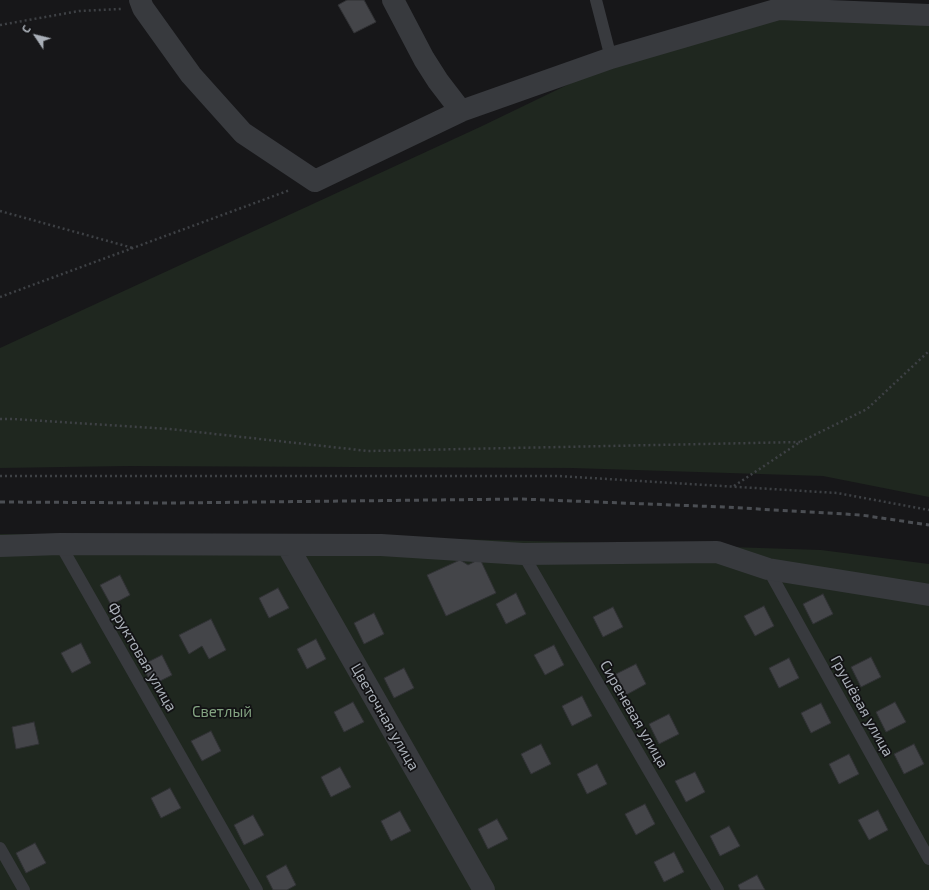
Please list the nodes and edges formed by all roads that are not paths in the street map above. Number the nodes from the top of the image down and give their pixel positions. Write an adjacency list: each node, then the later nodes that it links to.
1 (393, 0): 6 (street)
2 (596, 0): 5 (lane)
3 (142, 4): 6 (street)
4 (929, 15): 5 (street)
5 (611, 58): 6 (street)
6 (461, 111)
7 (60, 544): 8 (street); 9 (street); 16 (lane, Фруктовая улица)
8 (287, 545): 10 (street); 17 (street, Цветочная улица)
9 (0, 546)
10 (523, 554): 11 (street); 18 (lane, Сиреневая улица)
11 (768, 569): 12 (street); 14 (lane, Грушёвая улица)
12 (929, 595)
13 (0, 848): 15 (lane)
14 (929, 859)
15 (24, 890)
16 (257, 890)
17 (484, 890)
18 (718, 890)

